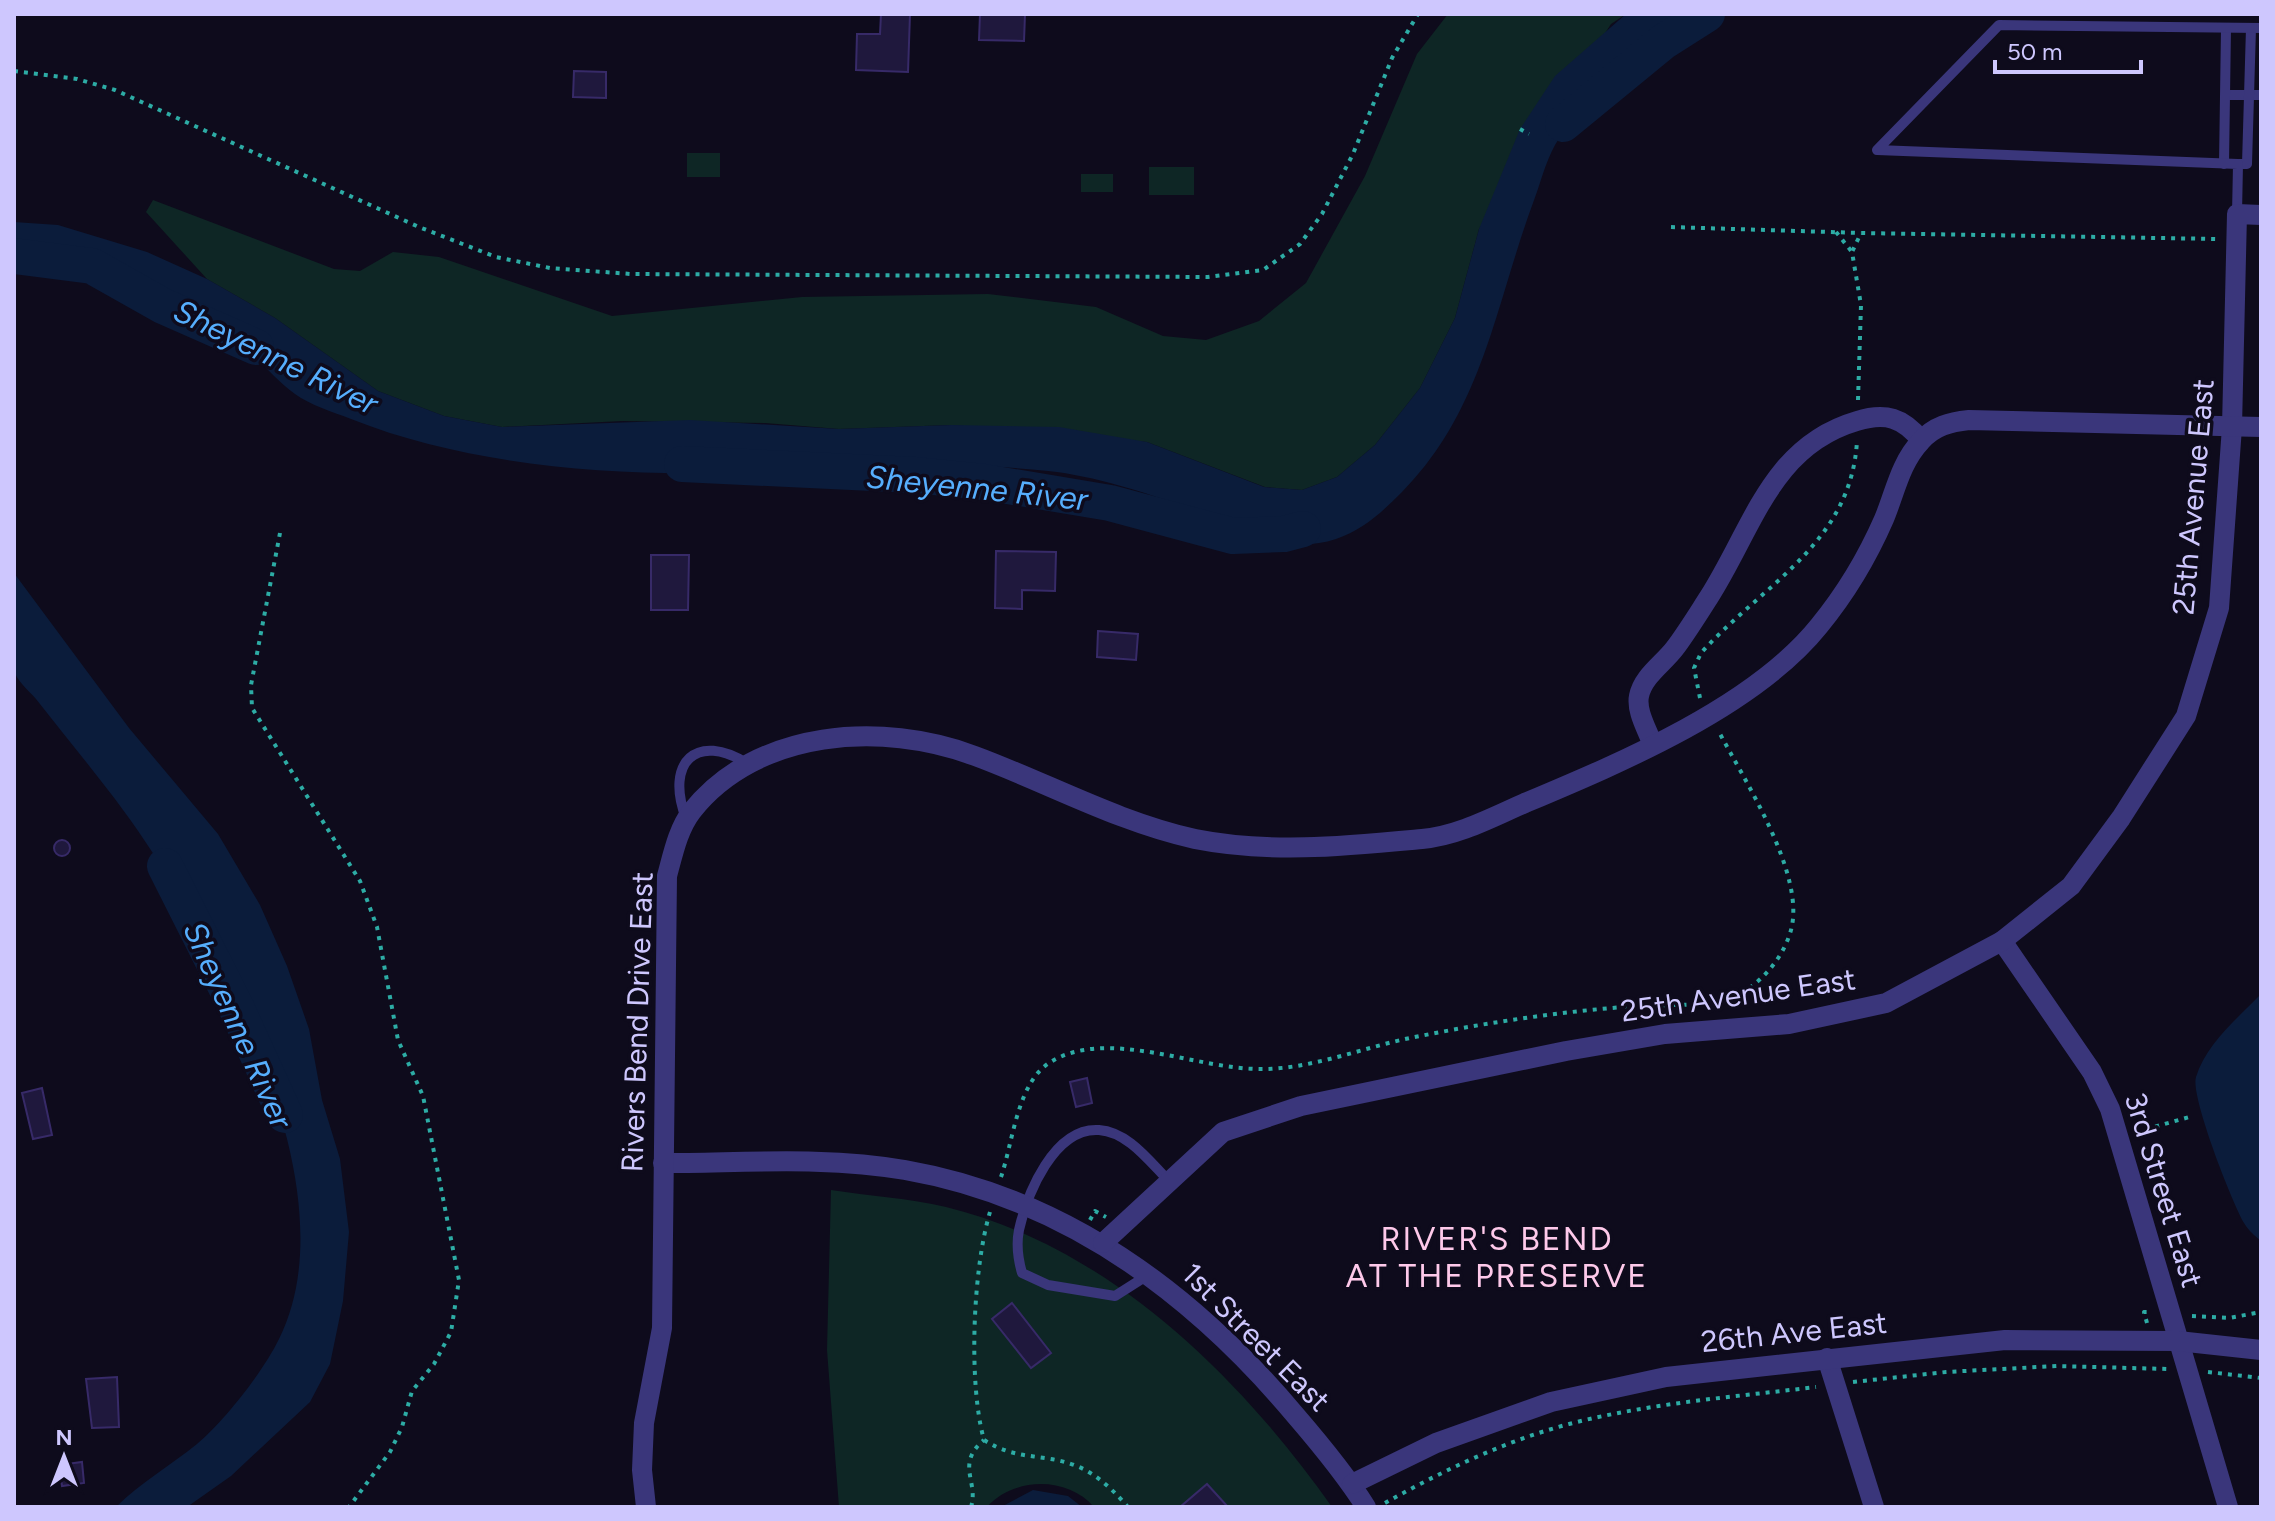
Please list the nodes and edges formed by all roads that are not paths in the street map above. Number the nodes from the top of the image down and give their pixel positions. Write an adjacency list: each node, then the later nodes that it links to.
1 (2226, 28): 2 (lane); 3 (lane); 6 (lane)
2 (2256, 28): 4 (lane)
3 (2226, 95): 4 (lane); 6 (lane)
4 (2249, 95): 5 (lane); 7 (lane)
5 (2261, 95)
6 (2224, 164): 7 (lane)
7 (2242, 164): 8 (lane); 9 (lane)
8 (2261, 164)
9 (2237, 214): 10 (street); 11 (street, 25th Avenue East)
10 (2261, 215)
11 (2232, 427): 12 (street); 13 (street); 17 (street, 25th Avenue East)
12 (2261, 427)
13 (1921, 440): 14 (street, Rivers Bend Drive East); 14 (street)
14 (1652, 743): 15 (street, Rivers Bend Drive East)
15 (748, 764): 16 (street, Rivers Bend Drive East); 16 (lane)
16 (687, 820): 18 (street, Rivers Bend Drive East)
17 (2002, 941): 19 (street, 25th Avenue East); 23 (street, 3rd Street East)
18 (663, 1163): 20 (street, 1st Street East); 27 (street, Rivers Bend Drive East)
19 (1168, 1180): 20 (lane); 21 (street, 25th Avenue East)
20 (1027, 1205): 21 (street, 1st Street East); 22 (lane)
21 (1103, 1243): 22 (street, 1st Street East)
22 (1150, 1274): 26 (street, 1st Street East)
23 (2178, 1341): 24 (street, 26th Ave East); 25 (street, 26th Ave East); 30 (street, 3rd Street East)
24 (2261, 1350)
25 (1827, 1358): 26 (street, 26th Ave East); 29 (street)
26 (1352, 1484): 28 (street, 1st Street East)
27 (646, 1507)
28 (1366, 1507)
29 (1874, 1507)
30 (2228, 1507)

